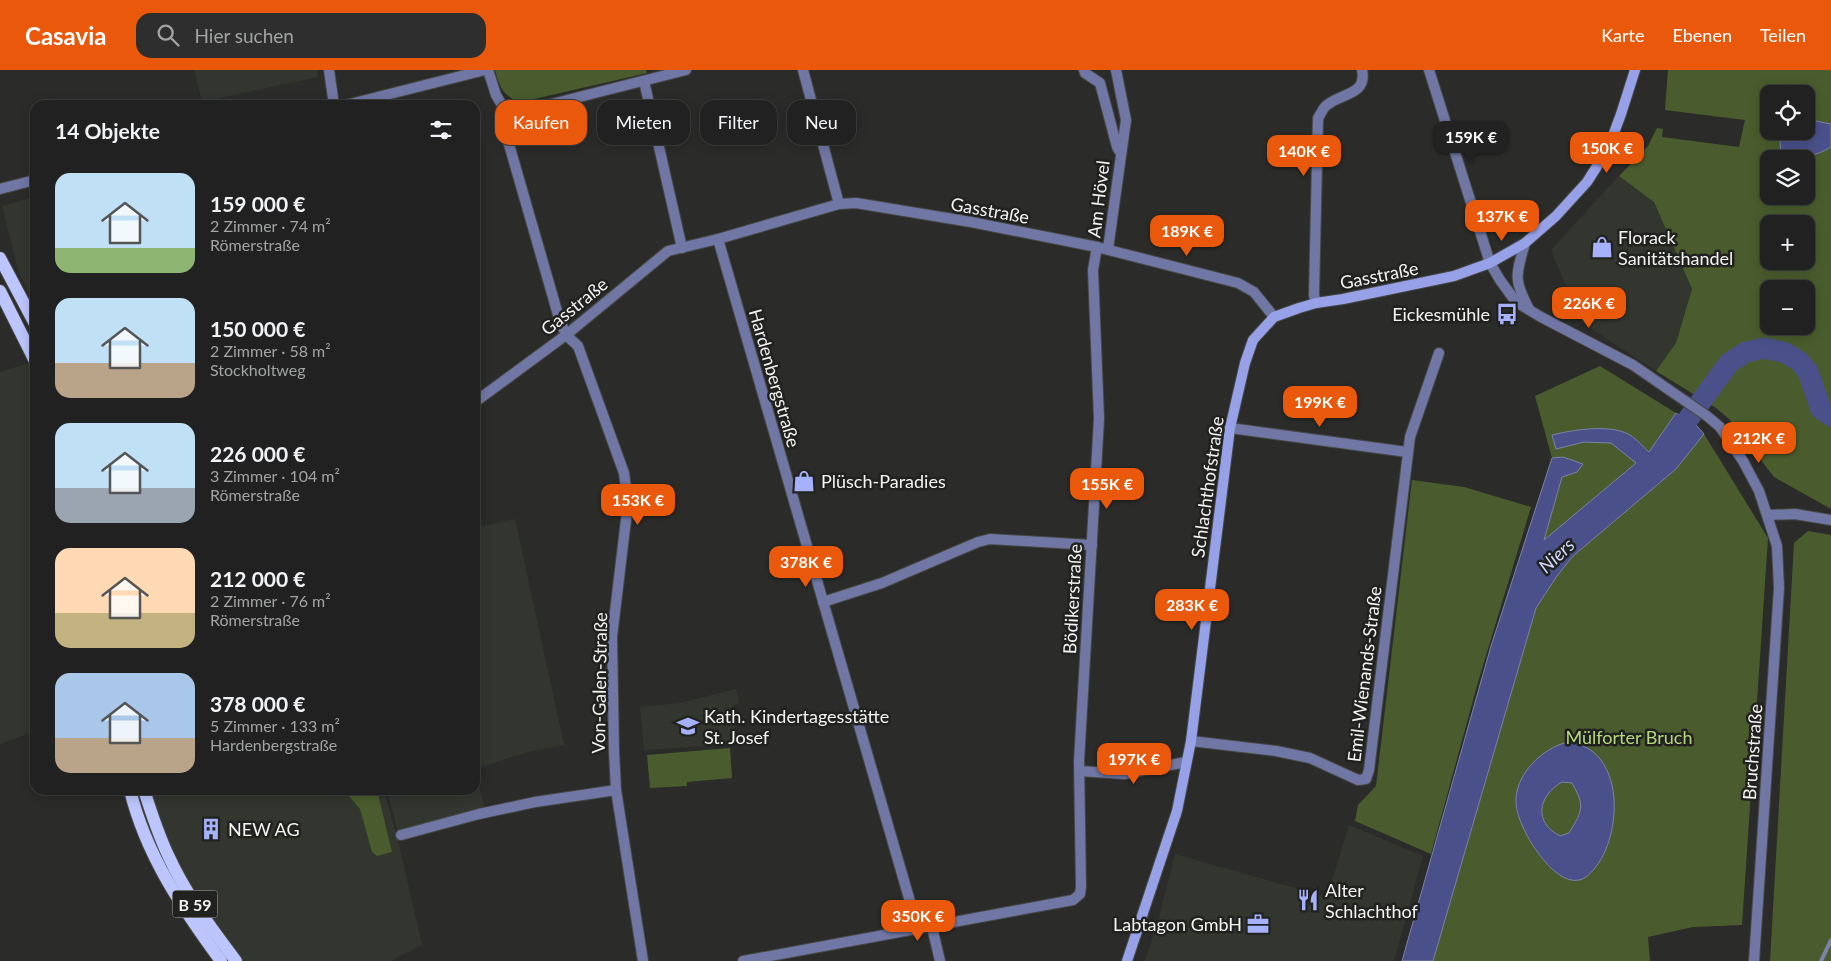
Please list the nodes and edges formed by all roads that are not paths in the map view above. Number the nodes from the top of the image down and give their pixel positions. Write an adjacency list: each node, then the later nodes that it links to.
1 (329, 70): 11 (street)
2 (486, 70): 12 (street); 13 (street, Von-Galen-Straße)
3 (686, 70): 10 (street)
4 (803, 70): 19 (street)
5 (1084, 70): 16 (street, Am Hövel)
6 (1116, 70): 16 (street, Am Hövel)
7 (1362, 70): 28 (street)
8 (1429, 70): 26 (street, Bruchstraße)
9 (1635, 70): 21 (main road, Gasstraße)
10 (644, 81): 14 (street); 23 (street)
11 (333, 100)
12 (366, 100)
13 (499, 100)
14 (568, 100)
15 (509, 145): 32 (street, Von-Galen-Straße)
16 (1121, 153): 24 (street, Am Hövel)
17 (30, 181): 18 (street)
18 (0, 189)
19 (839, 204): 20 (street, Gasstraße); 22 (street, Gasstraße)
20 (718, 240): 23 (street, Gasstraße); 41 (street, Hardenbergstraße)
21 (1525, 243): 26 (main road, Gasstraße); 29 (street)
22 (1097, 247): 24 (street, Gasstraße); 40 (street, Bödikerstraße)
23 (682, 248): 32 (street, Gasstraße)
24 (1108, 249): 31 (street, Gasstraße)
25 (0, 258): 30 (main road)
26 (1490, 263): 28 (main road, Gasstraße); 29 (street, Bruchstraße)
27 (0, 291): 33 (main road)
28 (1316, 303): 31 (main road, Gasstraße)
29 (1529, 310): 38 (street, Bruchstraße)
30 (30, 315)
31 (1274, 317): 36 (main road, Schlachthofstraße)
32 (566, 335): 35 (street, Gasstraße); 45 (street, Von-Galen-Straße)
33 (30, 351)
34 (1439, 353): 37 (street, Emil-Wienands-Straße)
35 (480, 398)
36 (1230, 428): 37 (street); 42 (main road, Schlachthofstraße)
37 (1407, 452): 42 (street, Emil-Wienands-Straße)
38 (1768, 515): 39 (street); 58 (street, Bruchstraße)
39 (1831, 520)
40 (1092, 545): 41 (street); 44 (street, Bödikerstraße)
41 (823, 602): 50 (street, Hardenbergstraße)
42 (1191, 741): 43 (main road, Schlachthofstraße)
43 (1186, 762): 44 (street); 57 (main road, Schlachthofstraße)
44 (1080, 771): 49 (street, Bödikerstraße)
45 (616, 790): 48 (street); 54 (street, Von-Galen-Straße)
46 (132, 795): 52 (main road, B 59)
47 (146, 795): 53 (main road, B 59)
48 (401, 835)
49 (932, 927): 50 (street); 56 (street)
50 (918, 929): 51 (street)
51 (756, 960): 55 (street)
52 (221, 961)
53 (236, 961)
54 (643, 961)
55 (743, 961)
56 (940, 961)
57 (1127, 961)
58 (1754, 961)

